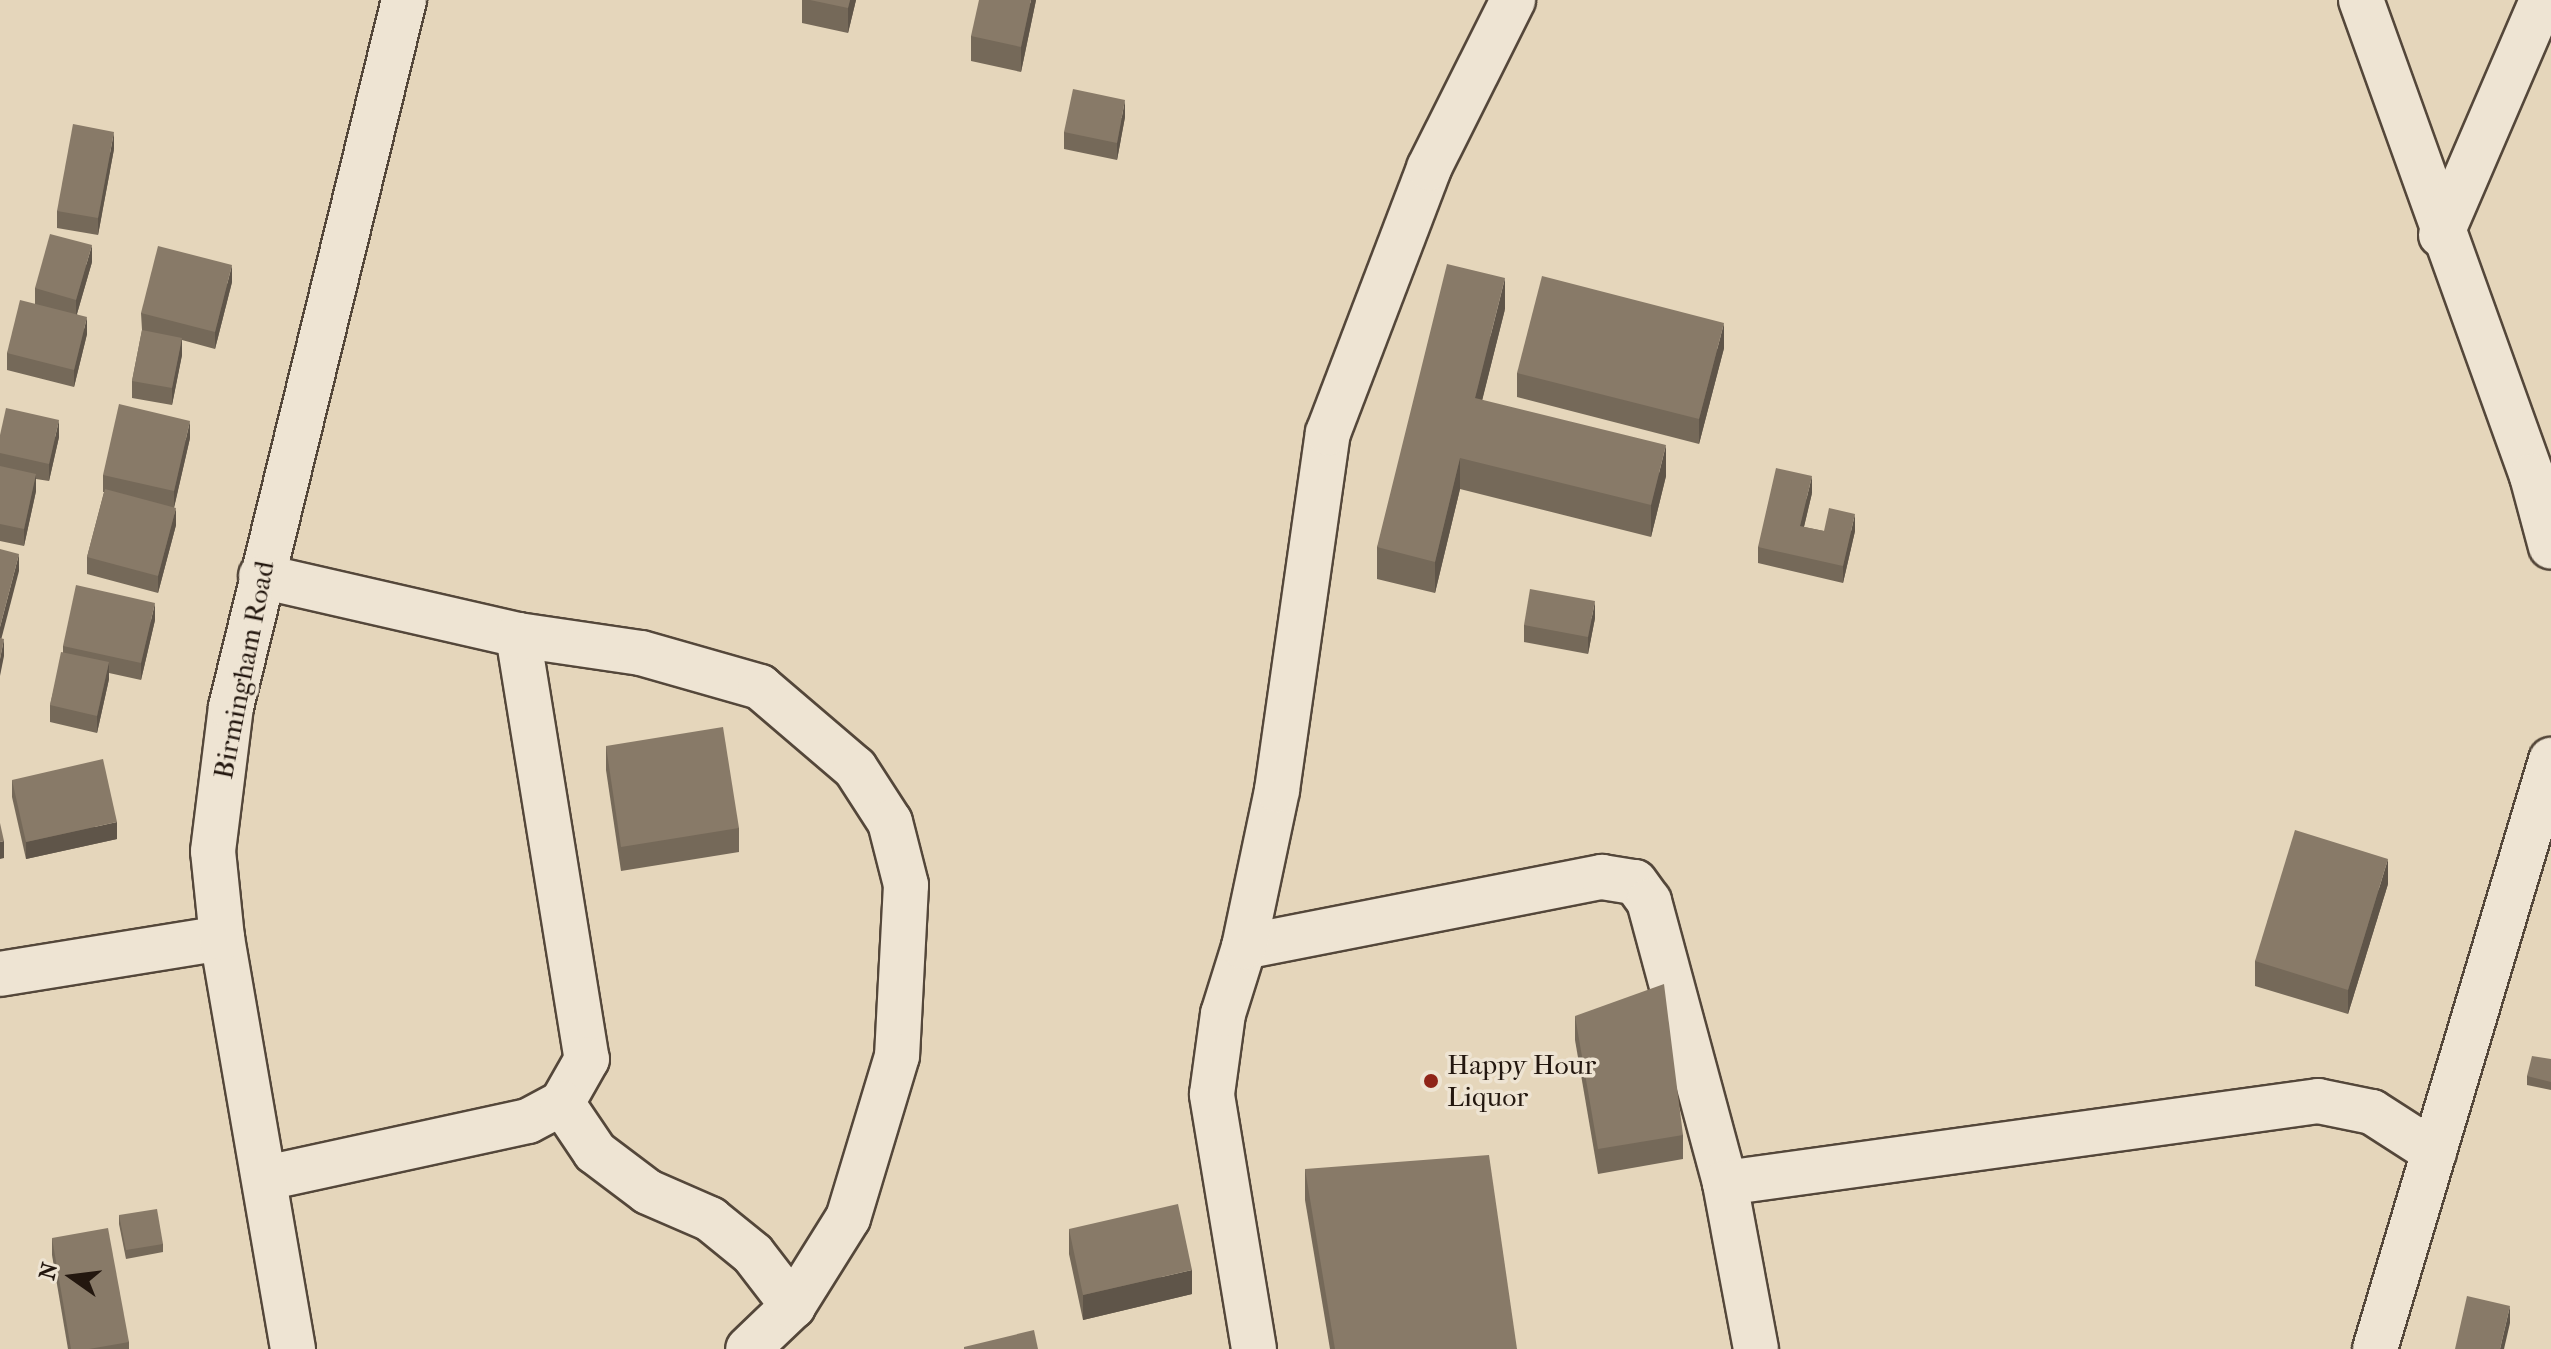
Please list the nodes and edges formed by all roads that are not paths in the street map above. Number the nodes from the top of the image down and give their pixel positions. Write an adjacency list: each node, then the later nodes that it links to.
1 (404, 0): 7 (street, Birmingham Road)
2 (1513, 0): 11 (street)
3 (2361, 0): 5 (street)
4 (2542, 0): 5 (street)
5 (2441, 235): 6 (street)
6 (2551, 547)
7 (261, 576): 8 (street); 10 (street, Birmingham Road)
8 (518, 635): 13 (street); 17 (street)
9 (2551, 760): 14 (street)
10 (222, 938): 12 (street); 15 (street, Birmingham Road)
11 (1244, 947): 16 (street); 20 (street)
12 (0, 974)
13 (562, 1103): 15 (street); 17 (street)
14 (2434, 1152): 16 (street); 22 (street)
15 (266, 1178): 18 (street, Birmingham Road)
16 (1725, 1183): 21 (street)
17 (793, 1306): 19 (street)
18 (293, 1349)
19 (748, 1349)
20 (1254, 1349)
21 (1756, 1349)
22 (2375, 1349)

